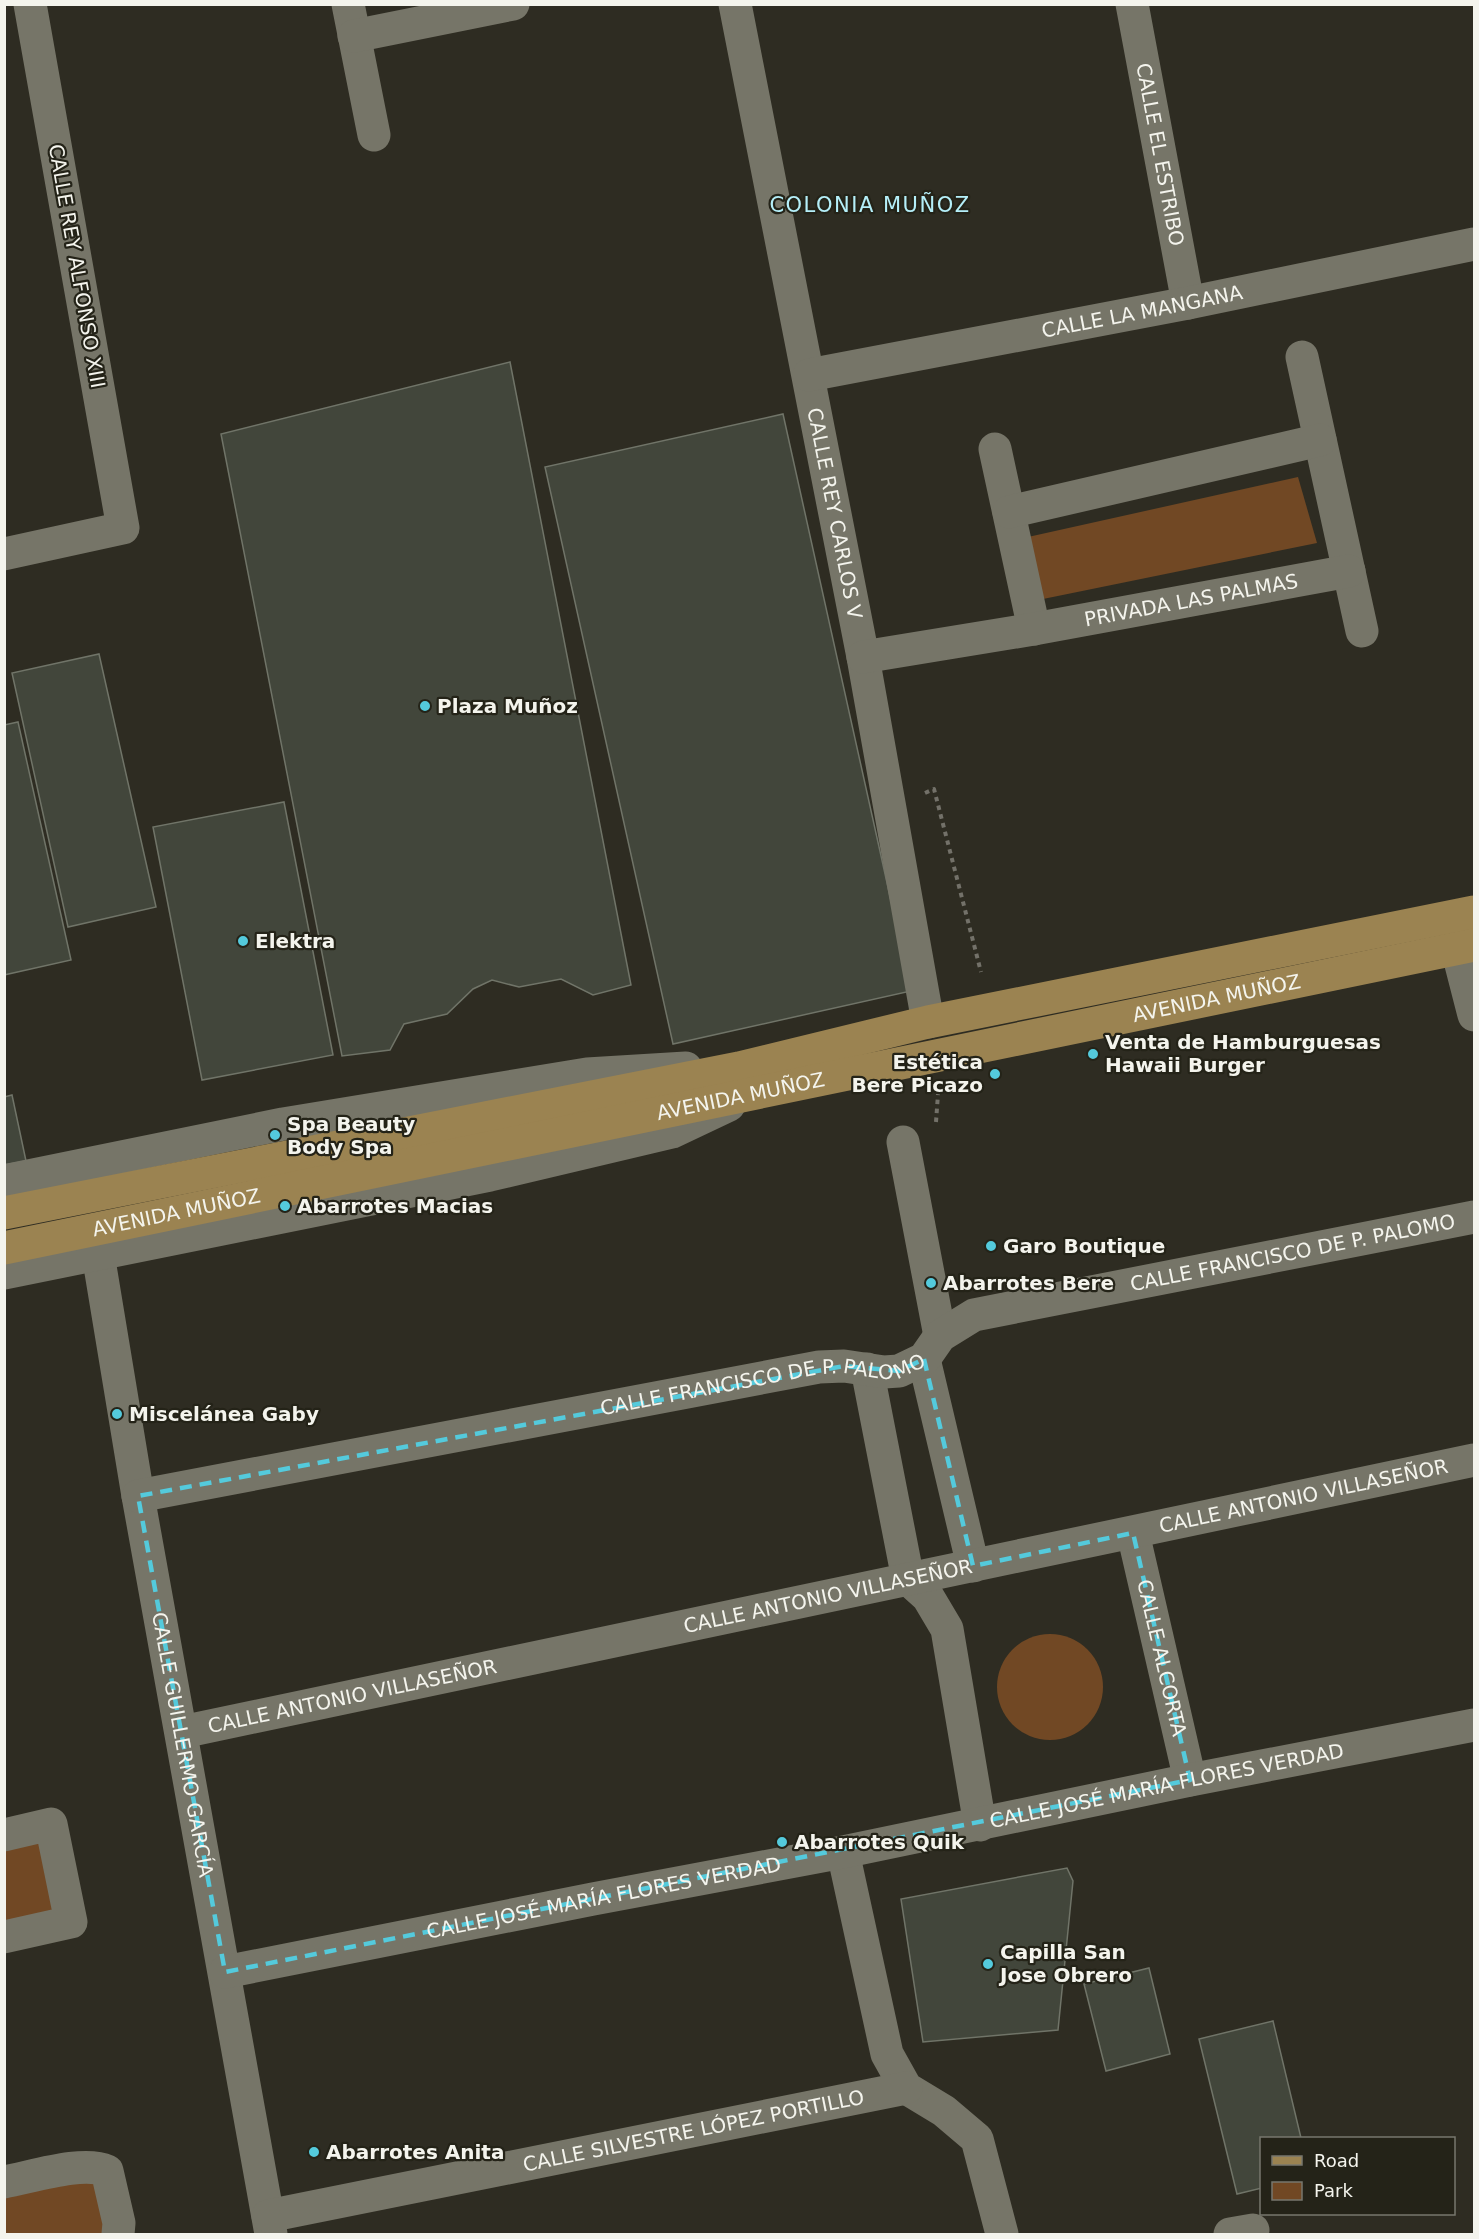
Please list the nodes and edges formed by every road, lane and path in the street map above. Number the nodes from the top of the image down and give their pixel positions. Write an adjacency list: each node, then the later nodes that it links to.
1 (30, 4): 14 (street, CALLE REY ALFONSO XIII)
2 (513, 4): 5 (street)
3 (735, 4): 10 (street, CALLE REY CARLOS V)
4 (1132, 4): 8 (street, CALLE EL ESTRIBO)
5 (351, 20): 6 (street)
6 (374, 135)
7 (1474, 244): 8 (street, CALLE LA MANGANA)
8 (1188, 303): 10 (street, CALLE LA MANGANA)
9 (1302, 357): 11 (street)
10 (809, 375): 18 (street, CALLE REY CARLOS V)
11 (1320, 440): 13 (street); 15 (street)
12 (995, 449): 13 (street)
13 (1009, 512): 16 (street)
14 (4, 554)
15 (1349, 571): 16 (street, PRIVADA LAS PALMAS); 17 (street)
16 (1034, 629): 18 (street, PRIVADA LAS PALMAS)
17 (1362, 632)
18 (863, 657): 24 (street, CALLE REY CARLOS V)
19 (916, 797): 22 (path)
20 (1474, 912): 22 (main road, AVENIDA MUÑOZ)
21 (1466, 947): 23 (street); 25 (main road, AVENIDA MUÑOZ)
22 (990, 1010): 24 (main road, AVENIDA MUÑOZ)
23 (1474, 1015)
24 (928, 1022): 25 (main road, AVENIDA MUÑOZ)
25 (747, 1081): 27 (street); 28 (main road, AVENIDA MUÑOZ); 30 (main road, AVENIDA MUÑOZ); 31 (street)
26 (903, 1142): 33 (street)
27 (4, 1181)
28 (4, 1213)
29 (1474, 1217): 33 (street, CALLE FRANCISCO DE P. PALOMO)
30 (4, 1248)
31 (98, 1254): 32 (street); 36 (street, CALLE GUILLERMO GARCÍA)
32 (4, 1272)
33 (932, 1348): 34 (street, CALLE FRANCISCO DE P. PALOMO); 38 (street)
34 (867, 1369): 36 (street, CALLE FRANCISCO DE P. PALOMO); 39 (street)
35 (1474, 1460): 37 (street, CALLE ANTONIO VILLASEÑOR)
36 (138, 1496): 41 (street, CALLE GUILLERMO GARCÍA)
37 (1133, 1533): 38 (street, CALLE ANTONIO VILLASEÑOR); 42 (street, CALLE ALCORTA)
38 (973, 1566): 39 (street, CALLE ANTONIO VILLASEÑOR)
39 (908, 1579): 41 (street, CALLE ANTONIO VILLASEÑOR); 43 (street)
40 (1474, 1725): 42 (street, CALLE JOSÉ MARÍA FLORES VERDAD)
41 (182, 1732): 47 (street, CALLE GUILLERMO GARCÍA)
42 (1190, 1780): 43 (street, CALLE JOSÉ MARÍA FLORES VERDAD)
43 (980, 1825): 45 (street, CALLE JOSÉ MARÍA FLORES VERDAD)
44 (4, 1835): 46 (street)
45 (843, 1852): 47 (street, CALLE JOSÉ MARÍA FLORES VERDAD); 48 (street)
46 (4, 1936)
47 (225, 1972): 50 (street, CALLE GUILLERMO GARCÍA)
48 (906, 2088): 50 (street, CALLE SILVESTRE LÓPEZ PORTILLO); 52 (street)
49 (4, 2182): 51 (street)
50 (269, 2225)
51 (118, 2235)
52 (1002, 2235)

